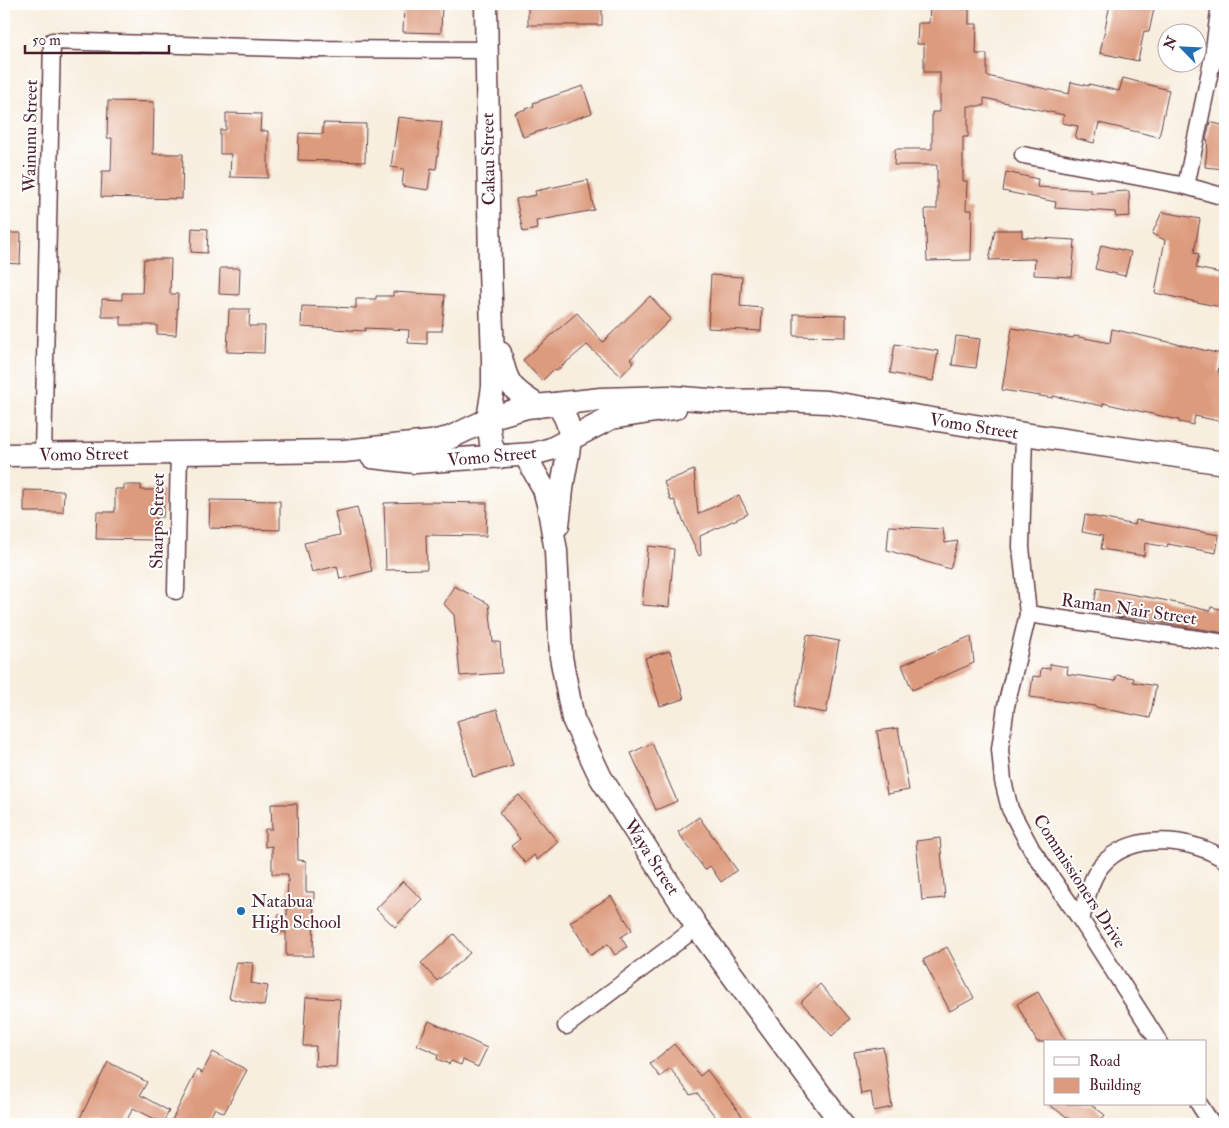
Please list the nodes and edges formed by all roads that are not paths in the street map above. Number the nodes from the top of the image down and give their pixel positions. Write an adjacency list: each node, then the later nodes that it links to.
1 (486, 4): 3 (main road, Cakau Street)
2 (1220, 4): 4 (street)
3 (487, 50): 8 (main road, Cakau Street); 17 (street, Wainunu Street)
4 (1219, 58): 6 (street)
5 (1023, 155): 6 (street)
6 (1186, 186): 7 (street)
7 (1225, 197)
8 (492, 315): 10 (main road, Cakau Street); 11 (main road, Cakau Street)
9 (722, 401): 10 (main road, Vomo Street); 12 (main road, Vomo Street); 13 (main road, Vomo Street)
10 (547, 405): 11 (main road, Vomo Street); 13 (main road)
11 (488, 420): 14 (main road, Vomo Street); 19 (main road, Cakau Street)
12 (1024, 434): 20 (main road, Vomo Street); 23 (street, Commissioners Drive)
13 (570, 439): 18 (main road, Vomo Street); 21 (main road, Waya Street)
14 (344, 451): 15 (main road, Vomo Street); 19 (main road, Vomo Street)
15 (179, 453): 17 (main road, Vomo Street); 22 (street, Sharps Street)
16 (4, 455): 17 (main road, Vomo Street)
17 (43, 455)
18 (525, 455): 19 (main road, Vomo Street); 21 (main road, Waya Street)
19 (500, 457)
20 (1225, 463)
21 (556, 551): 27 (main road, Waya Street)
22 (176, 591)
23 (1028, 614): 24 (street, Raman Nair Street); 26 (street, Commissioners Drive)
24 (1225, 642)
25 (1225, 860): 26 (street)
26 (1081, 920): 29 (street, Commissioners Drive)
27 (697, 927): 28 (street); 32 (main road, Waya Street)
28 (566, 1026)
29 (1158, 1040)
30 (1200, 1106): 33 (street)
31 (1225, 1120): 33 (street)
32 (842, 1124)
33 (1214, 1124)

